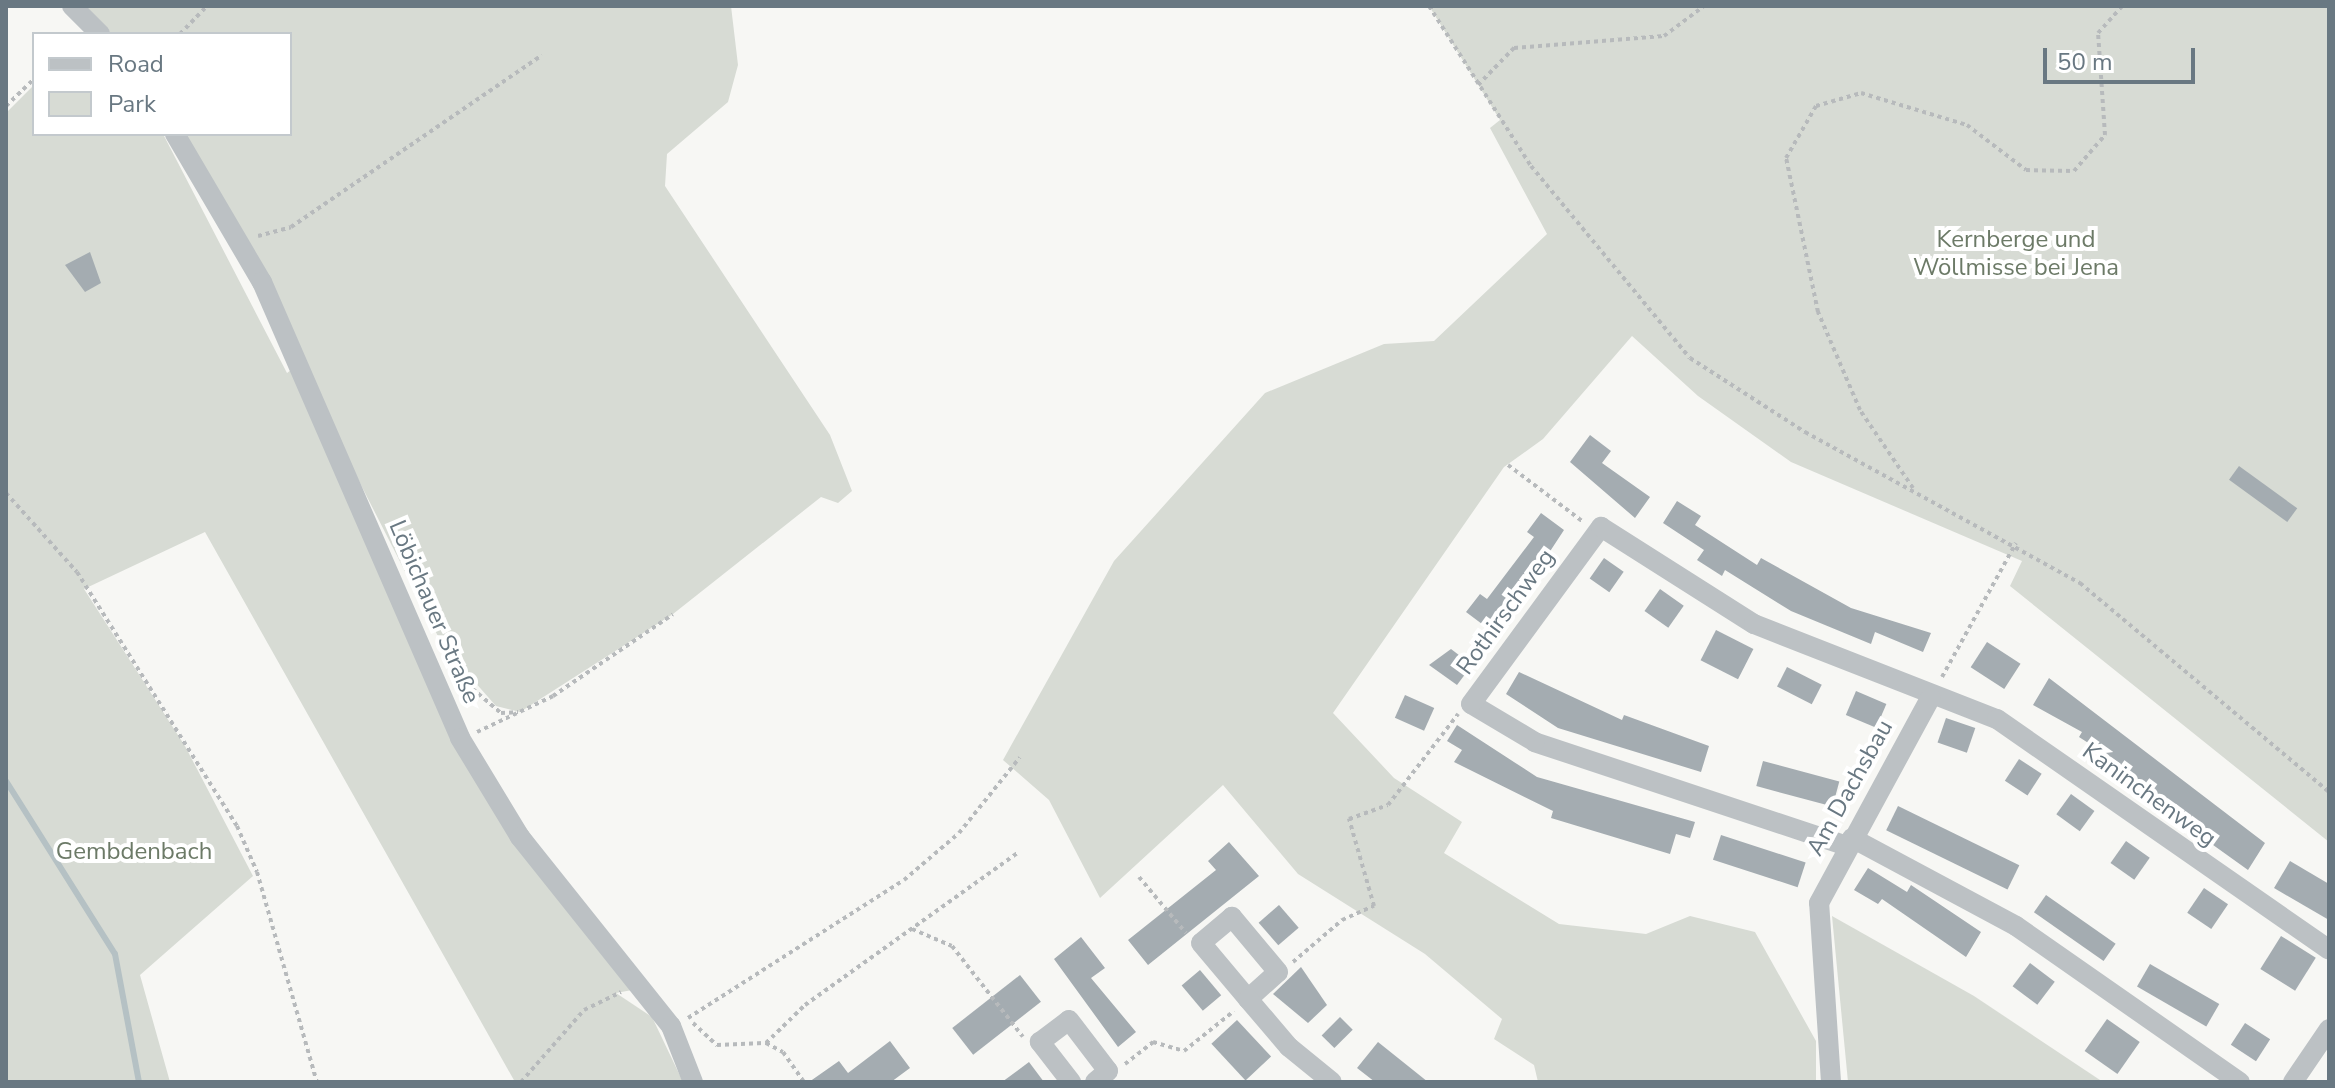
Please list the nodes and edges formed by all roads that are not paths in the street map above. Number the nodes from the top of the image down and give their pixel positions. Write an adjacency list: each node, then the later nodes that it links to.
1 (72, 6): 2 (street)
2 (98, 32)
3 (176, 136): 10 (street, Löbichauer Straße)
4 (1931, 697): 5 (street, Am Dachsbau); 5 (street, Rothirschweg); 6 (street, Kaninchenweg)
5 (1850, 842): 13 (street, Am Dachsbau); 14 (street)
6 (2329, 950)
7 (1248, 999): 7 (street); 12 (street)
8 (2329, 1029): 15 (street)
9 (1102, 1076): 11 (street)
10 (693, 1082)
11 (1071, 1082)
12 (1332, 1082)
13 (1831, 1082)
14 (2240, 1082)
15 (2293, 1082)

